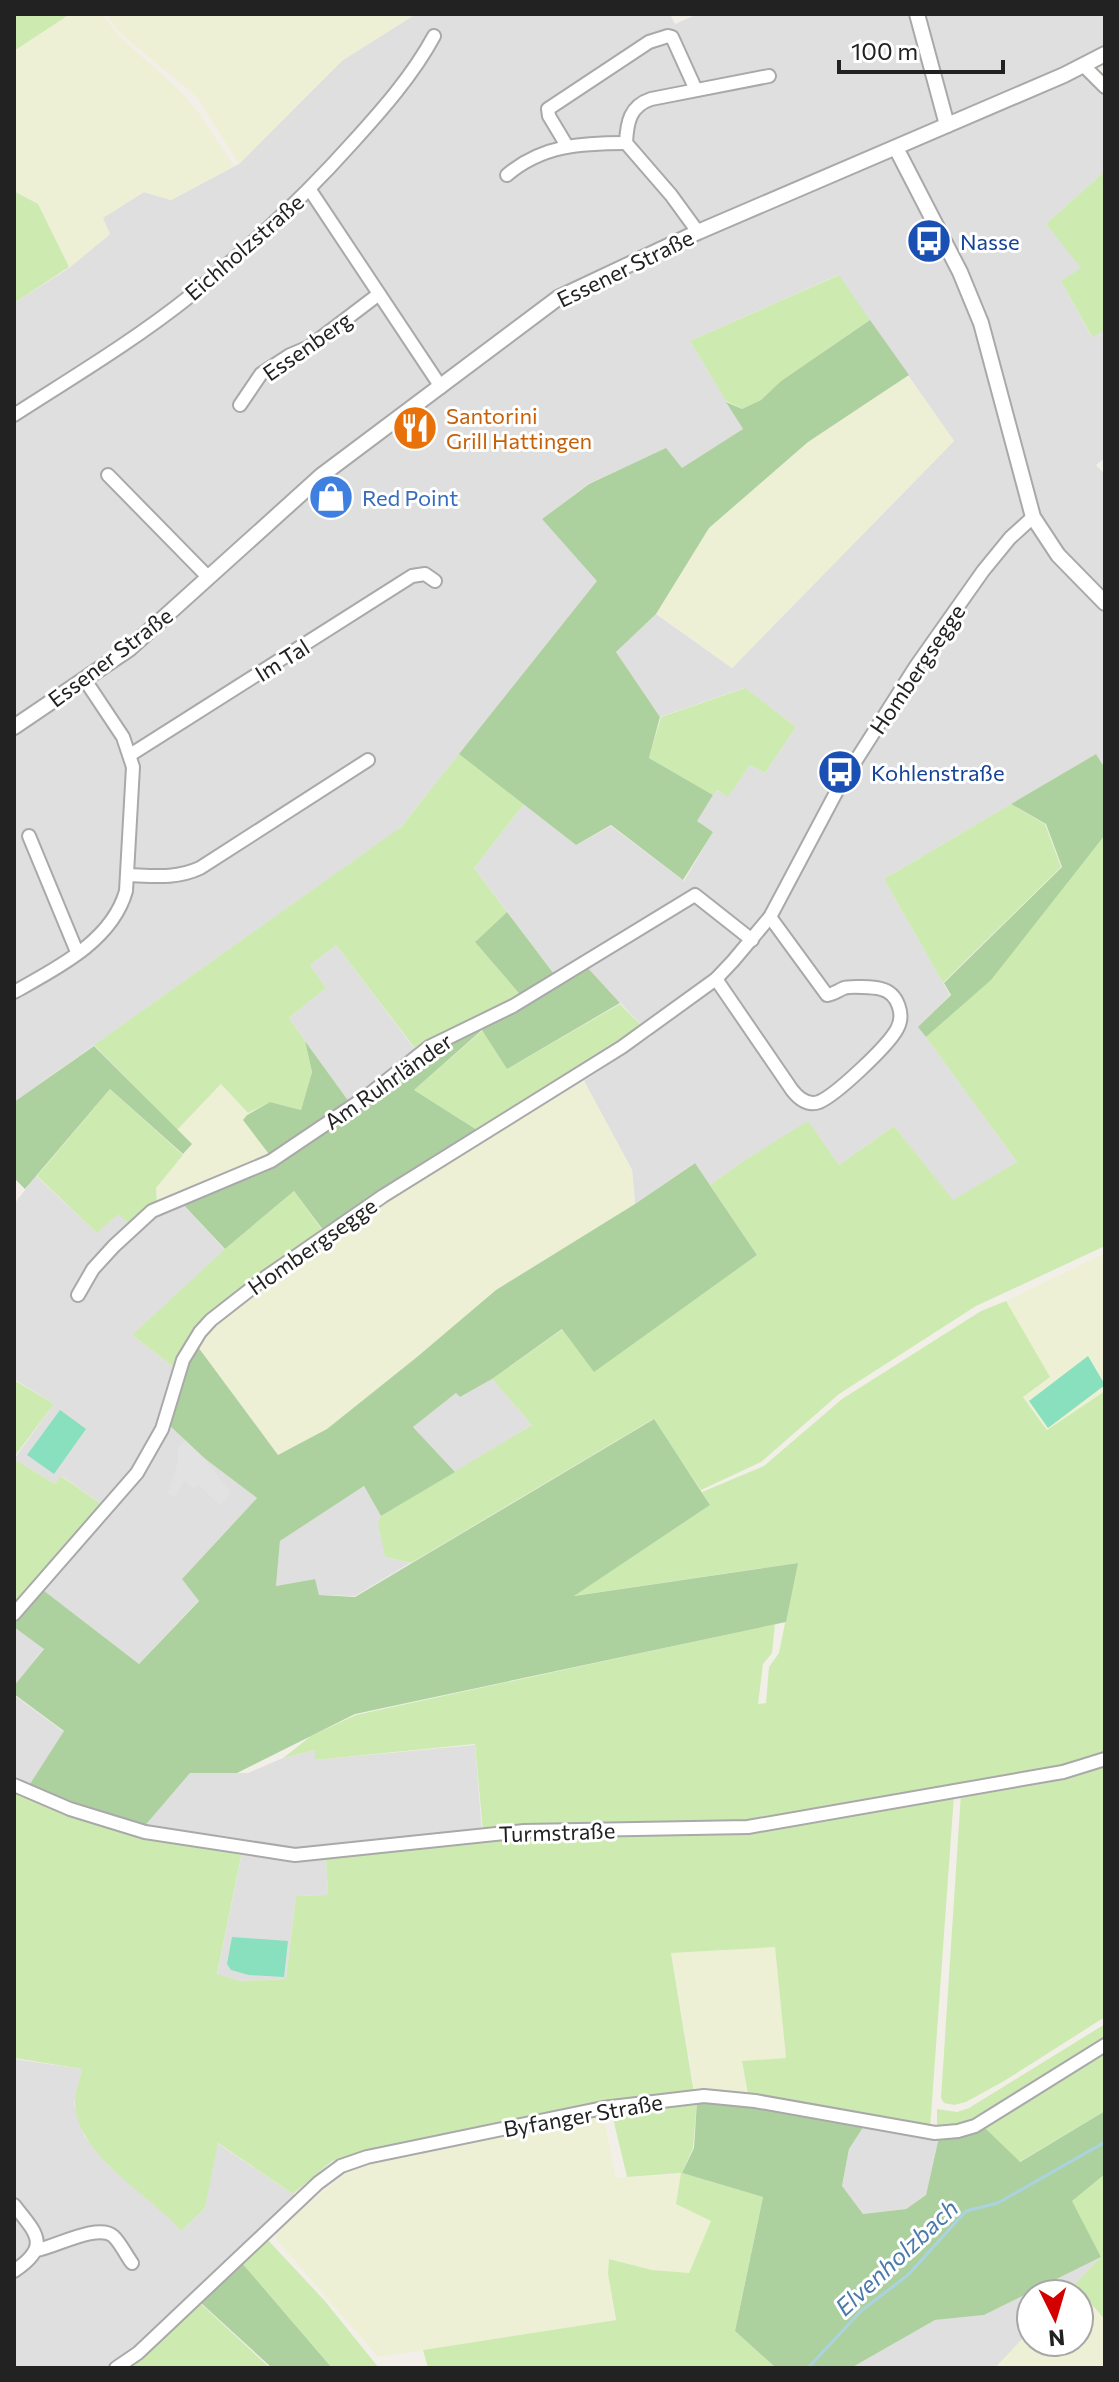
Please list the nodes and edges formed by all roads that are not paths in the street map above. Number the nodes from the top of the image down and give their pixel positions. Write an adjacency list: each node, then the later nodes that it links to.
1 (917, 14): 8 (street)
2 (434, 36): 13 (street, Eichholzstraße)
3 (1105, 54): 4 (street, Essener Straße)
4 (1084, 66): 6 (street); 8 (street, Essener Straße)
5 (769, 76): 7 (street)
6 (1105, 87)
7 (696, 90): 9 (street); 10 (street)
8 (947, 125): 11 (street, Essener Straße)
9 (626, 143): 10 (street); 14 (street)
10 (567, 146): 12 (street)
11 (896, 148): 14 (street, Essener Straße); 20 (street)
12 (507, 175)
13 (310, 190): 15 (street); 18 (street, Eichholzstraße)
14 (698, 232): 16 (street, Essener Straße)
15 (379, 294): 16 (street); 17 (street, Essenberg)
16 (441, 387): 21 (street, Essener Straße)
17 (240, 405)
18 (14, 415)
19 (108, 475): 21 (street)
20 (1033, 517): 23 (street); 30 (street, Hombergsegge)
21 (208, 577): 24 (street, Essener Straße)
22 (435, 581): 26 (street, Im Tal)
23 (1105, 603)
24 (85, 680): 25 (street, Essener Straße); 26 (street)
25 (14, 727)
26 (130, 755): 29 (street)
27 (368, 760): 29 (street)
28 (29, 836): 32 (street)
29 (129, 875): 32 (street)
30 (770, 917): 31 (street, Hombergsegge); 33 (street)
31 (752, 940): 33 (street, Hombergsegge); 35 (street, Am Ruhrländer)
32 (77, 952): 34 (street)
33 (716, 979): 36 (street, Hombergsegge)
34 (14, 992)
35 (78, 1295)
36 (14, 1614)
37 (1105, 1759): 38 (street, Turmstraße)
38 (14, 1785)
39 (1105, 2045): 44 (street, Byfanger Straße)
40 (14, 2205): 41 (street)
41 (37, 2250): 42 (street); 43 (street)
42 (132, 2263)
43 (14, 2271)
44 (116, 2368)

